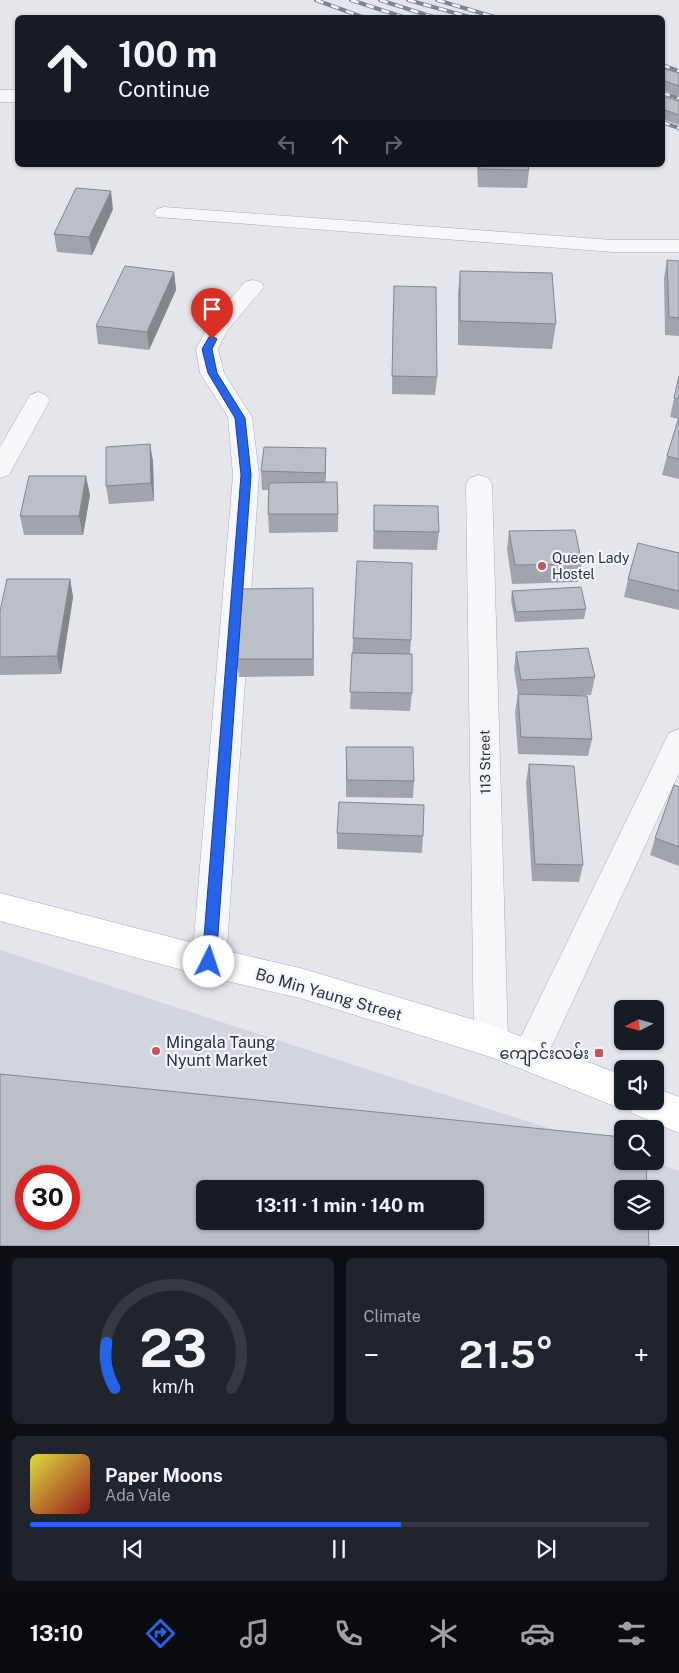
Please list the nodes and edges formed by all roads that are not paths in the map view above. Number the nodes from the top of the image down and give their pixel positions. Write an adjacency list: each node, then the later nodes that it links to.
1 (0, 96): 2 (street)
2 (15, 96)
3 (164, 213): 4 (street)
4 (679, 246)
5 (253, 287): 11 (street)
6 (38, 400): 7 (street)
7 (0, 469)
8 (479, 484): 12 (street, 113 Street)
9 (679, 741): 13 (street)
10 (0, 907): 11 (main road, Bo Min Yaung Street)
11 (209, 962): 12 (main road, Bo Min Yaung Street)
12 (491, 1041): 13 (main road, Bo Min Yaung Street)
13 (530, 1055): 14 (main road, Bo Min Yaung Street)
14 (614, 1089)
15 (664, 1109): 16 (main road)
16 (679, 1115)

